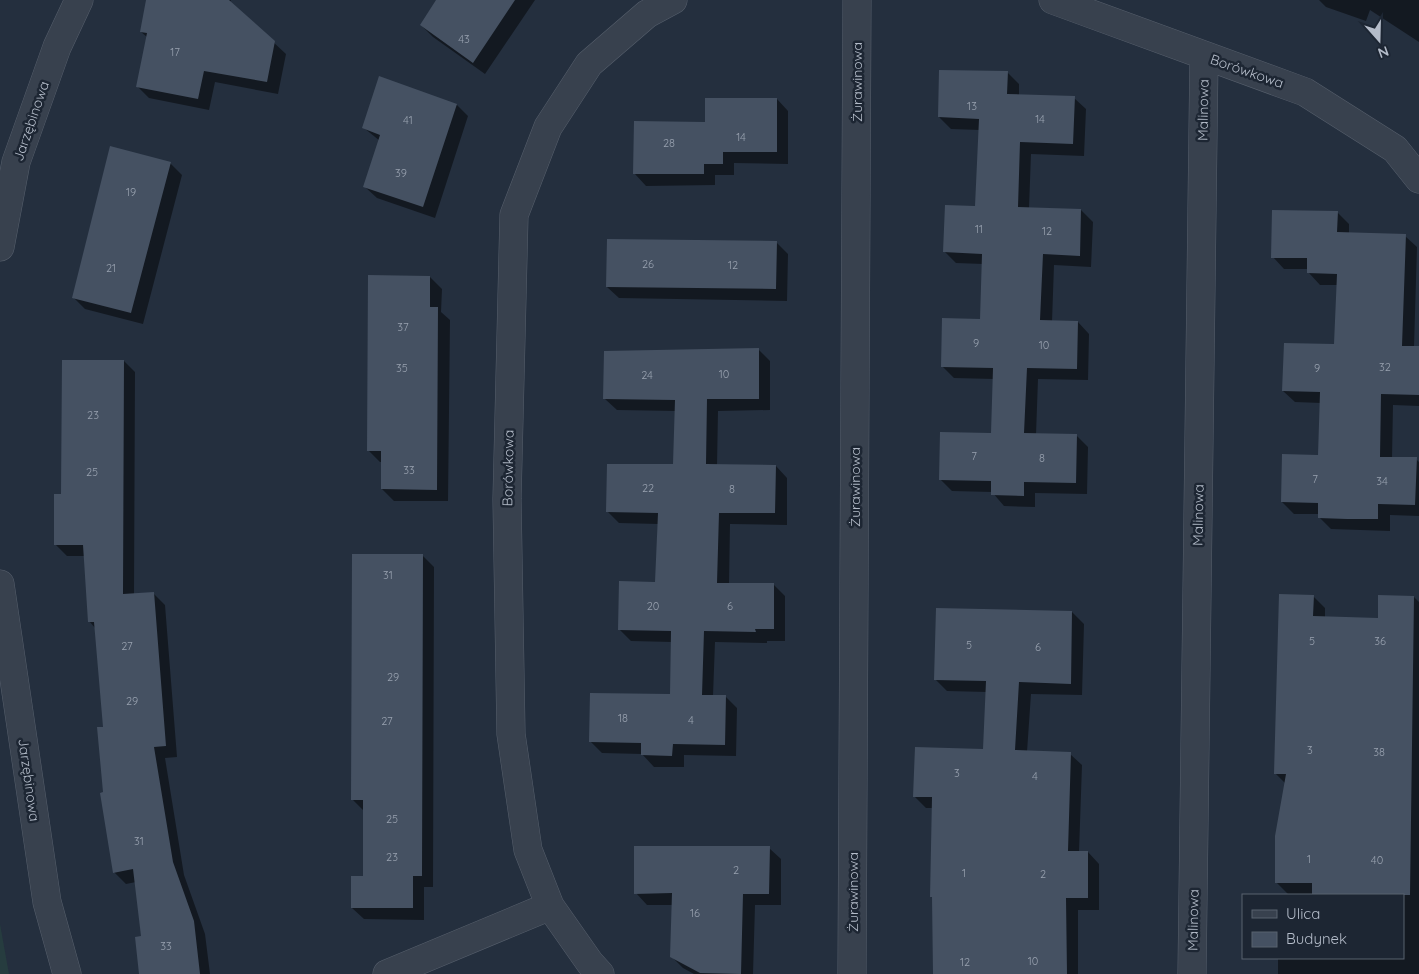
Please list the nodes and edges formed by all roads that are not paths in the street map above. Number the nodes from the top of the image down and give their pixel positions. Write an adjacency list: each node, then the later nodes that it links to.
1 (79, 0): 7 (street, Jarzębinowa)
2 (673, 0): 9 (street, Borówkowa)
3 (857, 0): 13 (street, Żurawinowa)
4 (1053, 0): 5 (street, Borówkowa)
5 (1204, 56): 6 (street, Borówkowa); 14 (street, Malinowa)
6 (1419, 179)
7 (0, 247)
8 (0, 584): 10 (street, Jarzębinowa)
9 (550, 906): 11 (street); 12 (street, Borówkowa)
10 (66, 974)
11 (387, 974)
12 (600, 974)
13 (852, 974)
14 (1192, 974)

